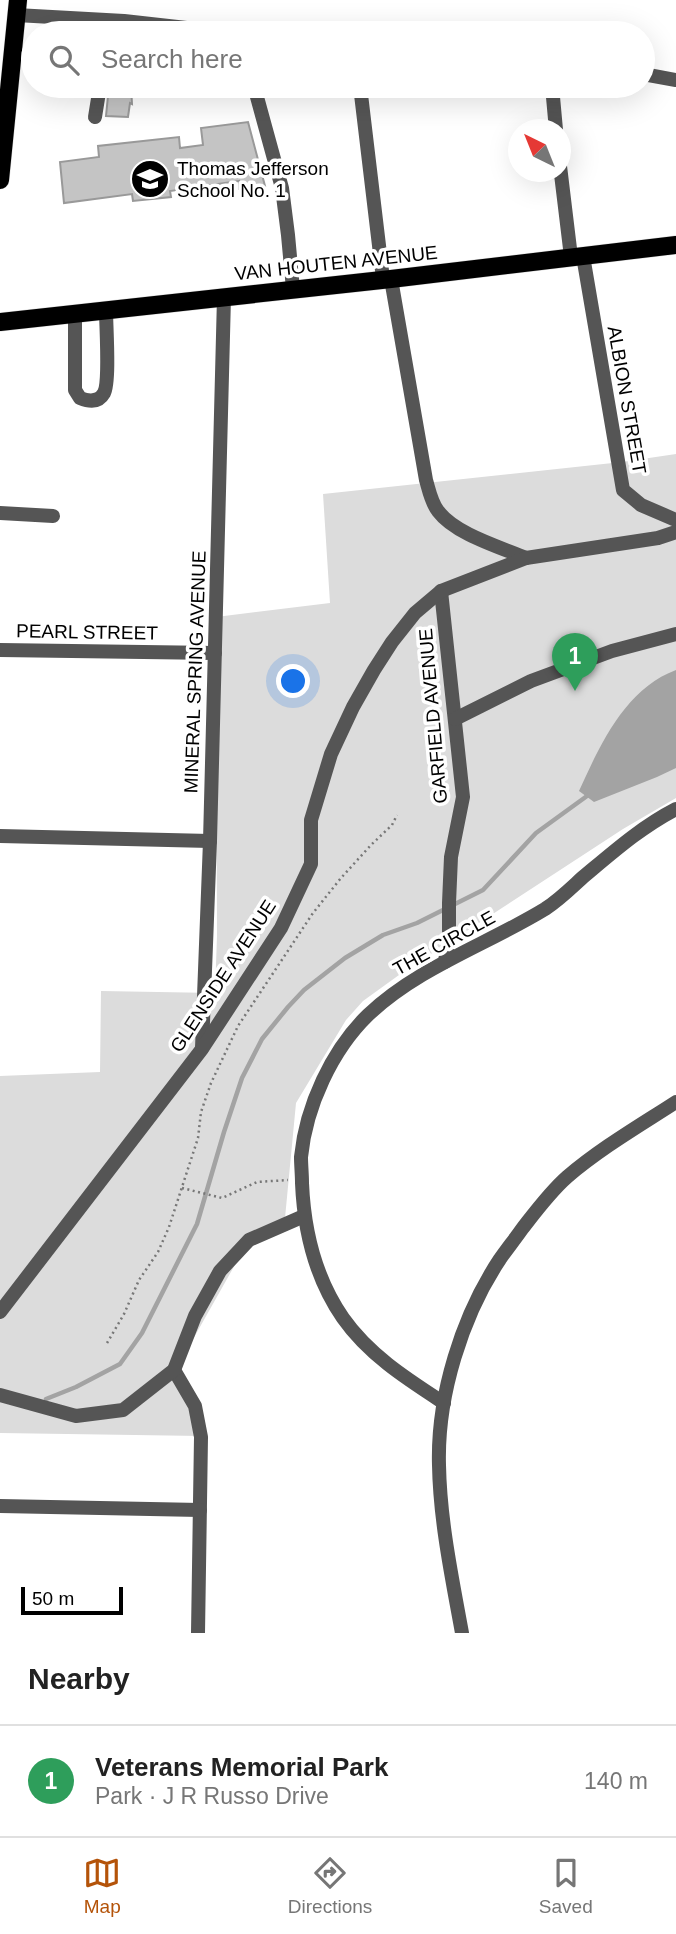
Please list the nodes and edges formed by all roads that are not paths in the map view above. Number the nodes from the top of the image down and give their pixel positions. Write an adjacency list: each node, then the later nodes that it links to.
1 (17, 7): 2 (street); 11 (main road)
2 (81, 21)
3 (655, 76): 4 (street)
4 (676, 80)
5 (98, 98): 9 (street)
6 (257, 98): 16 (street)
7 (362, 98): 15 (street)
8 (553, 98): 10 (street)
9 (95, 117)
10 (555, 119)
11 (0, 180)
12 (564, 182): 14 (street, ALBION STREET)
13 (676, 245): 14 (main road, VAN HOUTEN AVENUE)
14 (577, 256): 15 (main road, VAN HOUTEN AVENUE); 23 (street, ALBION STREET)
15 (387, 279): 16 (main road, VAN HOUTEN AVENUE); 25 (street)
16 (293, 289): 17 (main road, VAN HOUTEN AVENUE)
17 (224, 297): 18 (main road, VAN HOUTEN AVENUE); 29 (street, MINERAL SPRING AVENUE)
18 (106, 310): 19 (main road, VAN HOUTEN AVENUE); 19 (street)
19 (75, 313): 20 (main road, VAN HOUTEN AVENUE)
20 (0, 322)
21 (0, 513): 22 (street)
22 (53, 516)
23 (676, 520)
24 (676, 532): 25 (street, GLENSIDE AVENUE)
25 (526, 558): 26 (street, GLENSIDE AVENUE)
26 (441, 591): 30 (street, GARFIELD AVENUE); 35 (street, GLENSIDE AVENUE)
27 (676, 634): 30 (street)
28 (0, 650): 29 (street, PEARL STREET)
29 (215, 653): 33 (street, MINERAL SPRING AVENUE)
30 (455, 719): 34 (street, GARFIELD AVENUE)
31 (676, 810): 34 (street, THE CIRCLE)
32 (0, 836): 33 (street)
33 (210, 841): 35 (street, MINERAL SPRING AVENUE)
34 (445, 962): 37 (street, THE CIRCLE)
35 (202, 1049): 38 (street, GLENSIDE AVENUE)
36 (676, 1102): 41 (street)
37 (304, 1216): 39 (street); 41 (street, THE CIRCLE)
38 (0, 1312)
39 (174, 1370): 40 (street); 43 (street)
40 (0, 1395)
41 (444, 1403): 45 (street)
42 (0, 1506): 43 (street)
43 (200, 1510): 44 (street)
44 (198, 1633)
45 (462, 1633)

